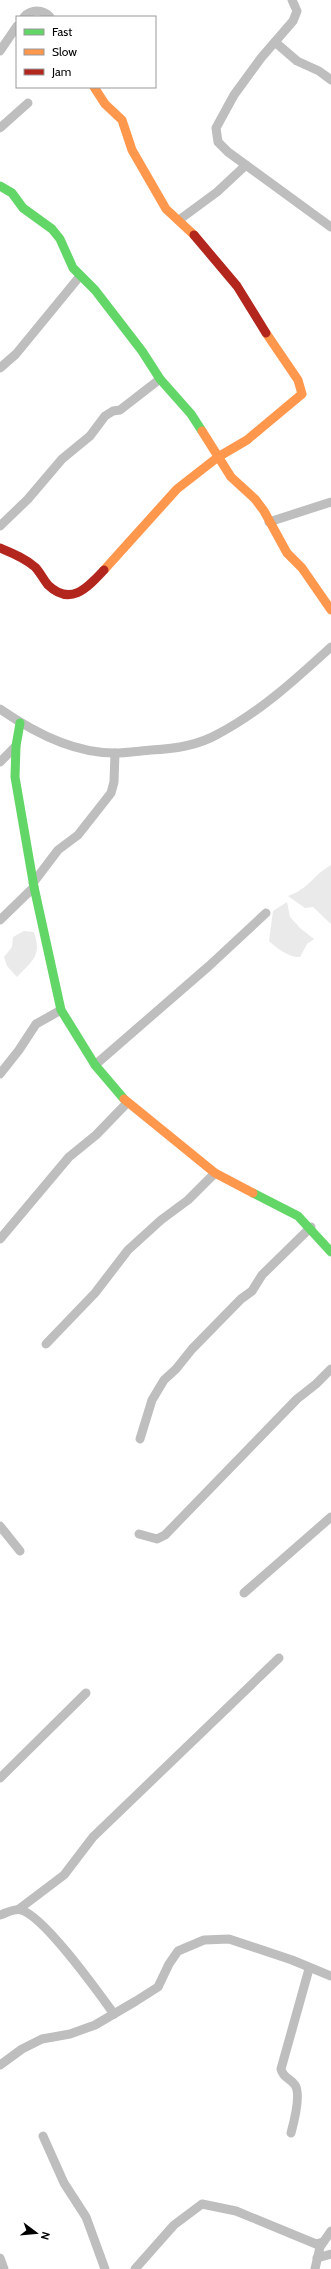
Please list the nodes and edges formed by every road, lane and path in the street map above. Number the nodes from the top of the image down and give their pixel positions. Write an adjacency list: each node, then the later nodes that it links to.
1 (292, 0): 5 (street)
2 (26, 16): 3 (street)
3 (48, 16)
4 (16, 27): 6 (street)
5 (274, 42): 7 (street); 11 (street)
6 (0, 51)
7 (331, 80)
8 (95, 88): 13 (street)
9 (28, 103): 10 (street)
10 (0, 128)
11 (246, 165): 13 (street); 14 (street)
12 (0, 186): 15 (street)
13 (179, 220): 18 (street)
14 (331, 227)
15 (80, 276): 16 (street); 17 (street)
16 (0, 368)
17 (160, 378): 18 (street); 21 (street)
18 (221, 461): 20 (street); 22 (street)
19 (331, 502): 20 (street)
20 (269, 522): 23 (street)
21 (0, 526)
22 (0, 548)
23 (331, 610)
24 (331, 647): 28 (street)
25 (0, 709): 26 (street)
26 (20, 723): 27 (street); 28 (street)
27 (16, 746): 29 (street); 30 (street)
28 (115, 753): 30 (street)
29 (0, 762)
30 (34, 885): 32 (street); 33 (street)
31 (266, 913): 34 (street)
32 (0, 920)
33 (61, 1010): 34 (street); 35 (street)
34 (95, 1065): 36 (street)
35 (0, 1074)
36 (126, 1103): 37 (street); 39 (street)
37 (215, 1173): 38 (street); 41 (street)
38 (311, 1228): 40 (street); 43 (street)
39 (0, 1239)
40 (331, 1252)
41 (46, 1344)
42 (331, 1369): 46 (street)
43 (140, 1440)
44 (331, 1517): 48 (street)
45 (0, 1526): 47 (street)
46 (139, 1534)
47 (20, 1551)
48 (244, 1593)
49 (279, 1658): 52 (street)
50 (86, 1693): 51 (street)
51 (0, 1778)
52 (19, 1909): 53 (street); 56 (street)
53 (0, 1915)
54 (309, 1969): 55 (street); 56 (street); 58 (street)
55 (331, 1976)
56 (114, 2014): 57 (street)
57 (0, 2065)
58 (292, 2133)
59 (43, 2136): 66 (street)
60 (331, 2230): 61 (street)
61 (323, 2242): 64 (street); 67 (street)
62 (331, 2254): 64 (street)
63 (0, 2258): 65 (street)
64 (318, 2258): 68 (street)
65 (4, 2269)
66 (105, 2269)
67 (135, 2269)
68 (315, 2269)

